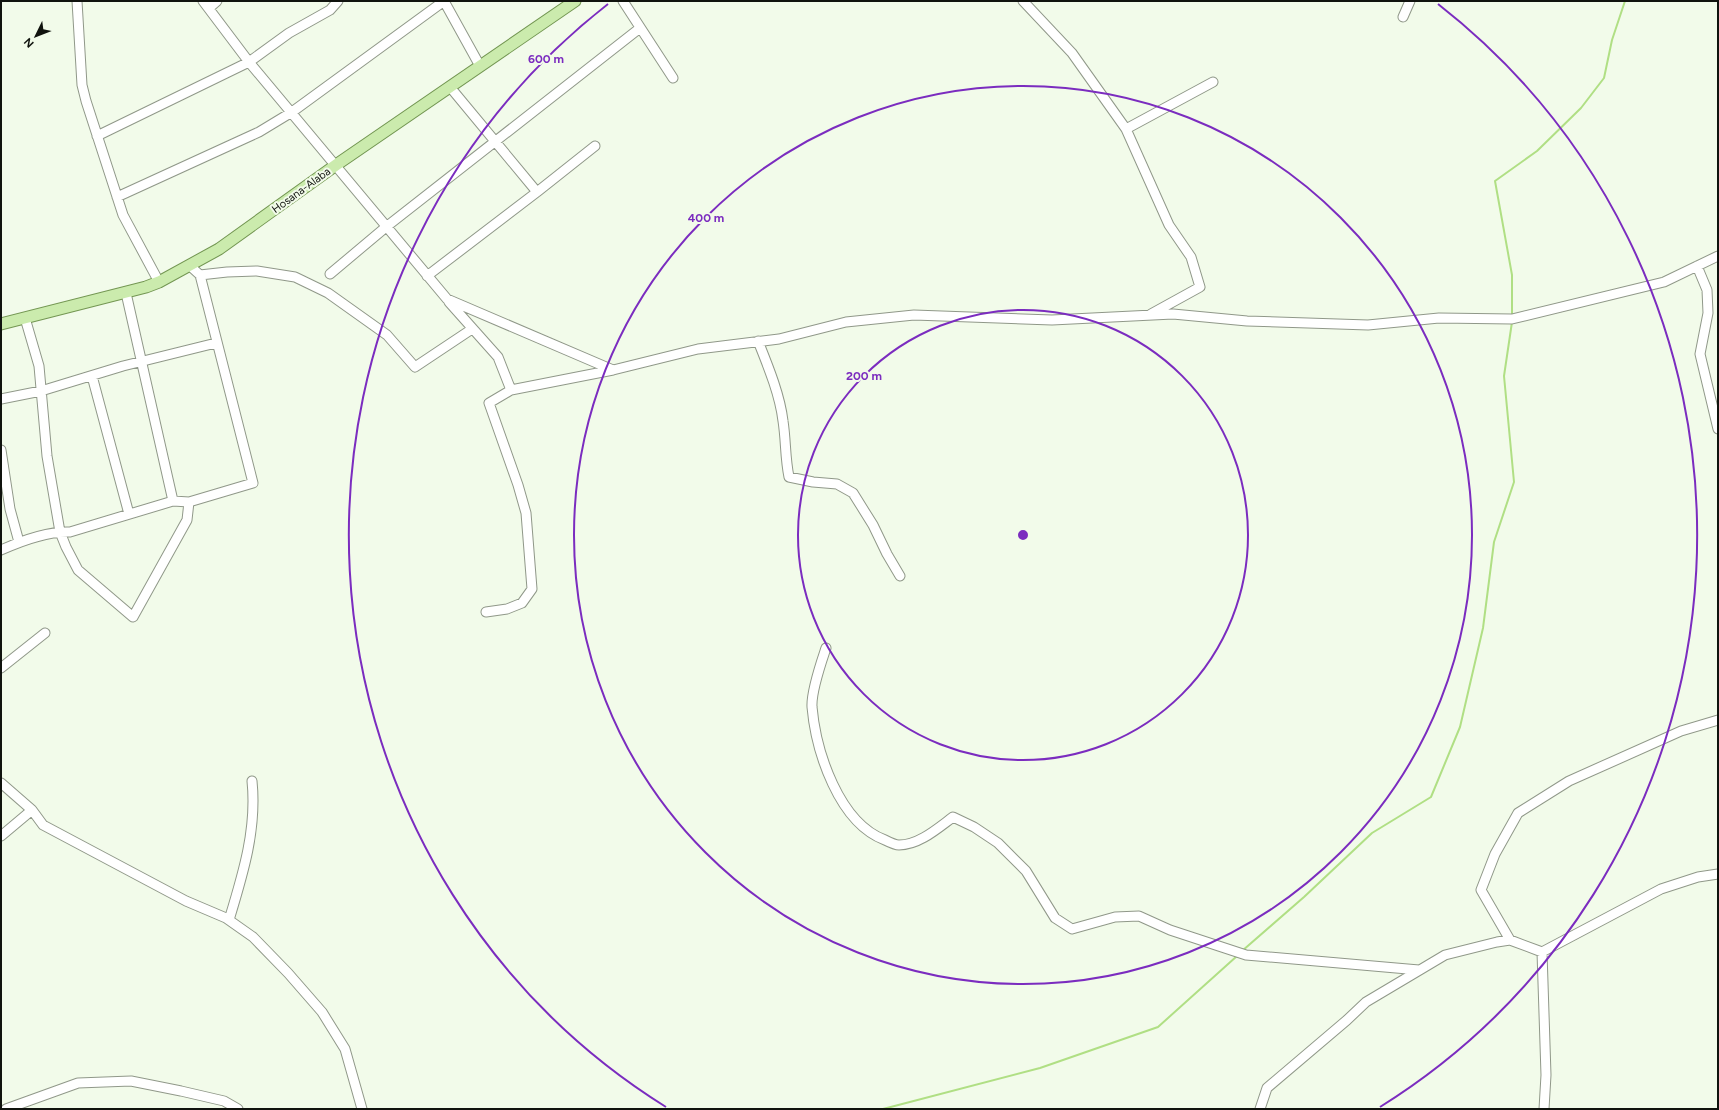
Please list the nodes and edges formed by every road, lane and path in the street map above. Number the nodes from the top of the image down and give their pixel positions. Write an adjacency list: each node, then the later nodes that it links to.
1 (77, 1): 19 (street)
2 (217, 1): 9 (street)
3 (338, 1): 12 (street)
4 (444, 1): 13 (street); 17 (street)
5 (575, 1): 13 (main road, Hosana-Alaba)
6 (623, 1): 11 (street)
7 (1023, 1): 18 (street)
8 (1410, 1): 10 (street)
9 (206, 4): 12 (street)
10 (1403, 17)
11 (640, 28): 14 (street); 20 (street)
12 (249, 62): 17 (street); 19 (street)
13 (480, 66): 16 (main road, Hosana-Alaba)
14 (673, 78)
15 (1213, 82): 18 (street)
16 (450, 87): 20 (street); 22 (main road, Hosana-Alaba)
17 (292, 112): 22 (street); 24 (street)
18 (1126, 130): 35 (street)
19 (97, 136): 24 (street)
20 (495, 141): 23 (street); 25 (street)
21 (595, 146): 23 (street)
22 (336, 165): 25 (street); 27 (main road, Hosana-Alaba)
23 (537, 192): 31 (street)
24 (117, 197): 32 (street)
25 (386, 227): 29 (street); 31 (street)
26 (1718, 256): 28 (street)
27 (190, 265): 30 (street); 32 (main road, Hosana-Alaba)
28 (1697, 266): 35 (street); 47 (street)
29 (330, 274)
30 (200, 275): 38 (street); 40 (street)
31 (427, 276): 34 (street)
32 (159, 282): 33 (main road, Hosana-Alaba)
33 (126, 293): 36 (main road, Hosana-Alaba); 41 (street)
34 (447, 299): 38 (street); 42 (street)
35 (1150, 315): 39 (street)
36 (24, 318): 37 (main road, Hosana-Alaba); 45 (street)
37 (1, 324)
38 (472, 328): 44 (street)
39 (758, 341): 42 (street); 55 (street)
40 (216, 343): 41 (street); 50 (street)
41 (141, 362): 43 (street); 49 (street)
42 (613, 370): 44 (street)
43 (92, 376): 45 (street); 51 (street)
44 (511, 390): 56 (street)
45 (41, 391): 46 (street); 52 (street)
46 (1, 399)
47 (1718, 430)
48 (1, 450): 53 (street)
49 (173, 501): 50 (street); 51 (street)
50 (189, 502): 52 (street)
51 (129, 514): 52 (street)
52 (60, 532): 53 (street)
53 (19, 542): 54 (street)
54 (1, 550)
55 (900, 576)
56 (486, 612)
57 (45, 633): 59 (street)
58 (826, 648): 69 (street)
59 (1, 668)
60 (1718, 720): 67 (street)
61 (252, 781): 66 (street)
62 (1, 784): 63 (street)
63 (32, 810): 64 (street); 66 (street)
64 (1, 836)
65 (1718, 874): 68 (street)
66 (229, 920): 72 (street)
67 (1510, 940): 68 (street); 69 (street)
68 (1542, 952): 74 (street)
69 (1420, 970): 73 (street)
70 (6, 1109): 71 (street)
71 (238, 1109)
72 (362, 1109)
73 (1260, 1109)
74 (1544, 1109)

